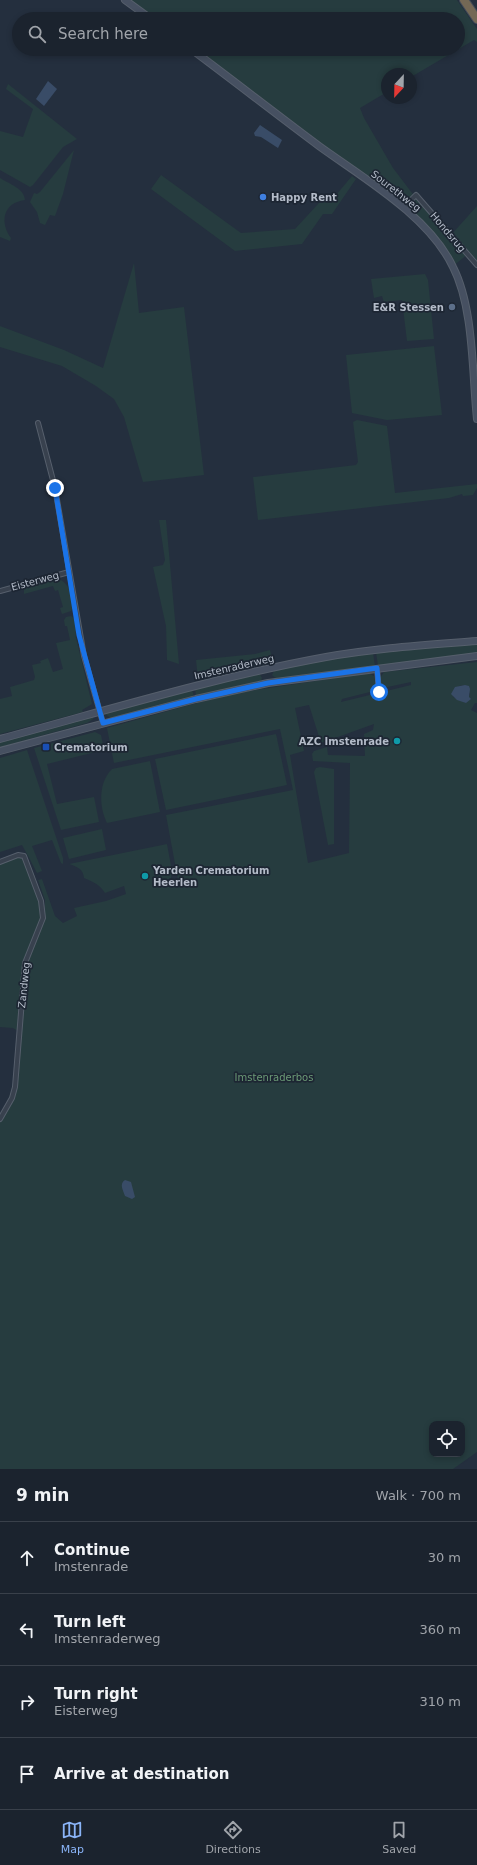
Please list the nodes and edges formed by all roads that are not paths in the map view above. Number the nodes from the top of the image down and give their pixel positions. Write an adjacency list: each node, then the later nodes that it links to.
1 (126, 0): 3 (street)
2 (464, 0): 4 (highway)
3 (142, 12)
4 (477, 19)
5 (200, 56): 6 (street, Sourethweg)
6 (403, 208): 7 (street, Hondsrug); 8 (street, Sourethweg)
7 (477, 265)
8 (477, 419)
9 (38, 423): 10 (street, Eisterweg)
10 (69, 572): 11 (street, Eisterweg); 16 (street, Eisterweg)
11 (0, 590)
12 (477, 641): 16 (street, Imstenraderweg)
13 (477, 656): 14 (street)
14 (377, 668): 15 (street); 17 (street)
15 (379, 692)
16 (100, 712): 17 (street, Eisterweg); 18 (street, Imstenraderweg)
17 (103, 723): 19 (street)
18 (0, 739)
19 (0, 751)
20 (0, 862): 21 (street, Zandweg)
21 (0, 1119)

